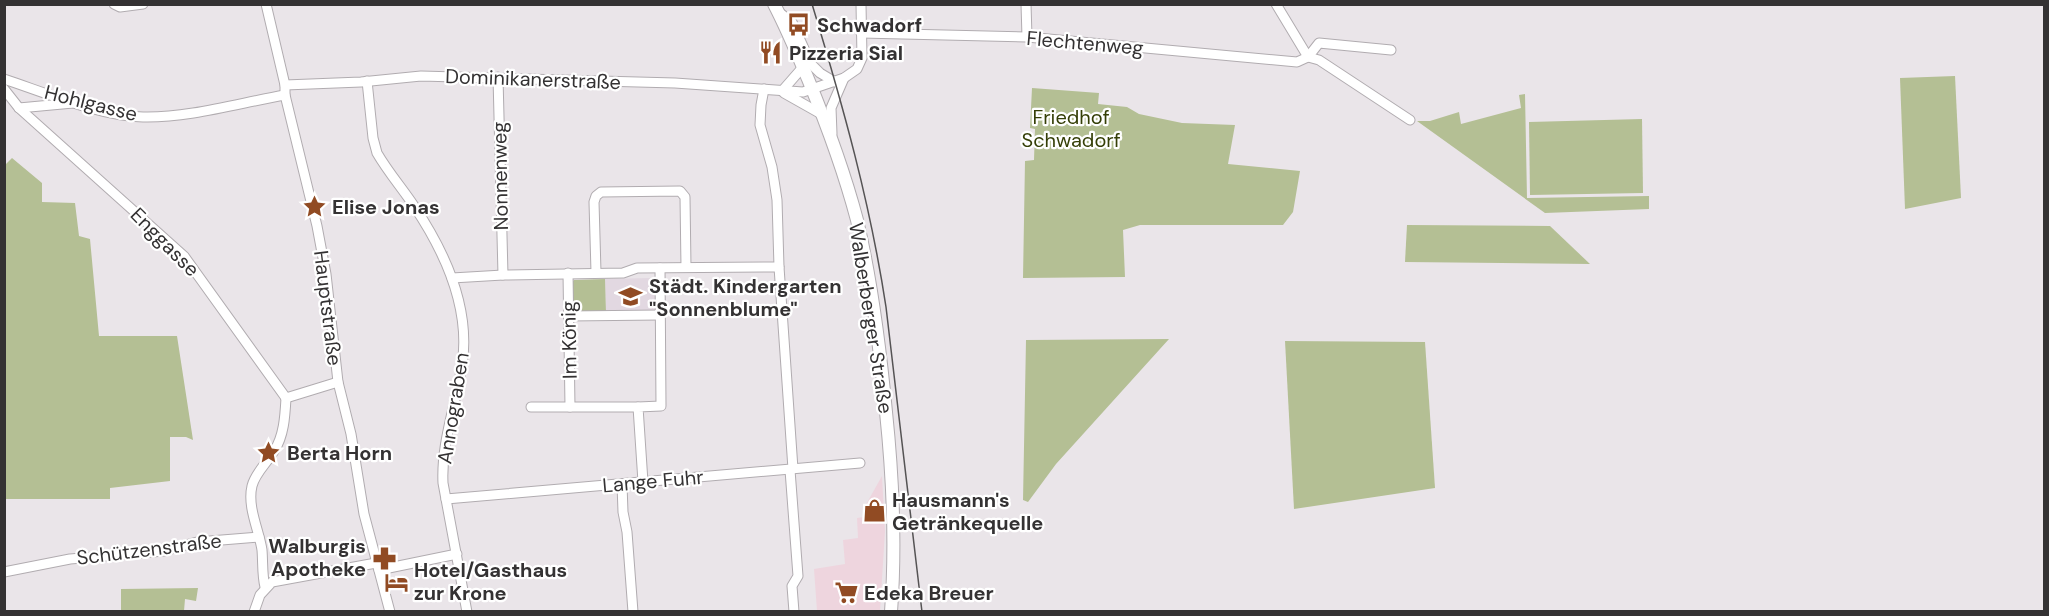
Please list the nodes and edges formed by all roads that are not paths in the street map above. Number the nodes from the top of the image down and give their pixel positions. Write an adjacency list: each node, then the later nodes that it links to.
1 (114, 4): 2 (street)
2 (143, 4)
3 (266, 4): 18 (street, Hauptstraße)
4 (861, 4): 8 (street)
5 (1026, 4): 9 (street)
6 (1276, 4): 11 (street)
7 (776, 8): 12 (main road, Walberberger Straße); 17 (street)
8 (861, 33): 9 (street, Flechtenweg); 14 (street)
9 (1027, 37): 11 (street, Flechtenweg)
10 (1391, 50): 11 (street)
11 (1308, 57): 27 (street)
12 (803, 67): 21 (main road, Walberberger Straße); 22 (street)
13 (498, 77): 16 (street, Dominikanerstraße); 20 (street, Dominikanerstraße); 33 (street, Nonnenweg)
14 (844, 78): 17 (street, Dominikanerstraße); 26 (street)
15 (4, 79): 24 (street, Hohlgasse)
16 (367, 81): 18 (street, Dominikanerstraße); 34 (street, Annograben)
17 (835, 82): 21 (street, Dominikanerstraße)
18 (285, 85): 23 (street, Hauptstraße)
19 (4, 89): 25 (street, Enggasse)
20 (764, 89): 22 (street, Dominikanerstraße); 29 (street)
21 (812, 89): 22 (street, Dominikanerstraße); 26 (main road, Walberberger Straße)
22 (782, 91): 26 (street, Dominikanerstraße)
23 (285, 95): 24 (street, Hohlgasse); 37 (street, Hauptstraße)
24 (75, 102): 25 (street)
25 (19, 108): 38 (street, Enggasse)
26 (827, 111): 57 (main road, Walberberger Straße)
27 (1410, 120)
28 (686, 267): 29 (street); 30 (street); 31 (street)
29 (779, 267): 43 (street)
30 (660, 268): 31 (street); 35 (street)
31 (596, 272): 32 (street)
32 (568, 273): 33 (street); 36 (street, Im König)
33 (503, 275): 34 (street)
34 (452, 278): 46 (street, Annograben)
35 (660, 315): 36 (street); 41 (street, Im König)
36 (568, 316): 40 (street, Im König)
37 (338, 382): 38 (street); 49 (street, Hauptstraße)
38 (286, 398): 47 (street)
39 (531, 407): 40 (street, Im König)
40 (570, 407): 41 (street, Im König)
41 (638, 407): 44 (street)
42 (860, 463): 43 (street, Lange Fuhr)
43 (792, 470): 44 (street, Lange Fuhr); 56 (street)
44 (643, 482): 45 (street, Lange Fuhr)
45 (622, 484): 46 (street, Lange Fuhr); 55 (street)
46 (446, 499): 48 (street, Annograben)
47 (259, 537): 50 (street, Schützenstraße); 51 (street)
48 (457, 554): 49 (street); 54 (street, Annograben)
49 (378, 566): 51 (street); 53 (street, Hauptstraße)
50 (4, 572)
51 (266, 587): 52 (street)
52 (254, 612)
53 (390, 612)
54 (467, 612)
55 (633, 612)
56 (794, 612)
57 (891, 612)

